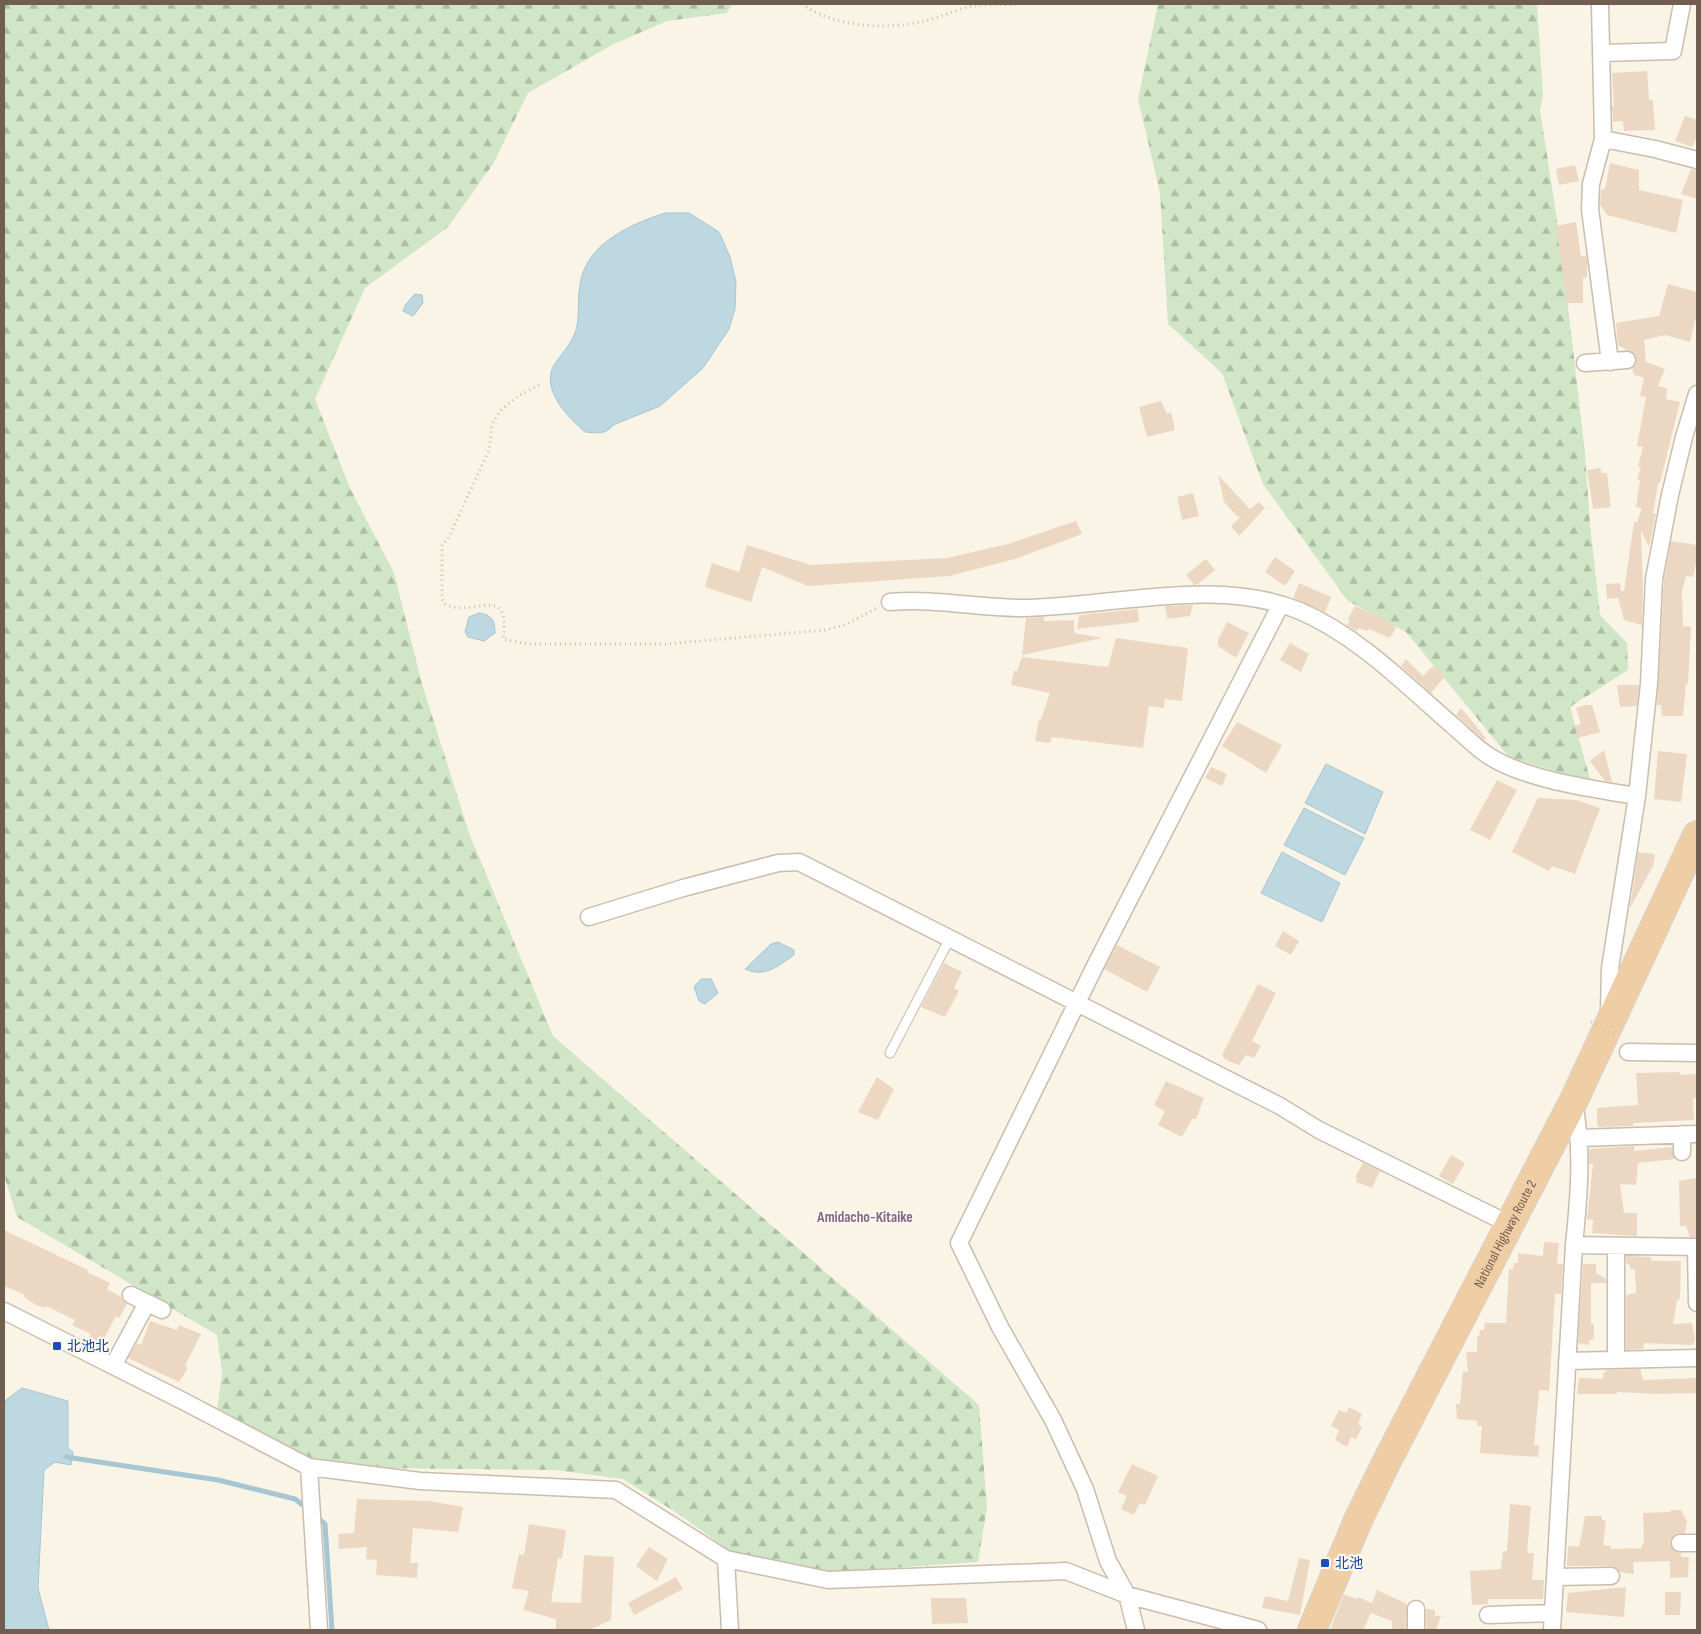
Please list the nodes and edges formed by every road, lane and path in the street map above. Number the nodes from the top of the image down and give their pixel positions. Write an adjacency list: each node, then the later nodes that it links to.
1 (802, 4): 2 (path)
2 (1019, 4)
3 (1600, 4): 5 (street)
4 (1682, 4): 5 (street)
5 (1601, 53): 6 (street)
6 (1603, 139): 7 (street); 9 (street)
7 (1697, 160)
8 (1627, 360): 9 (street)
9 (1610, 362): 10 (street)
10 (1585, 363)
11 (539, 385): 13 (path)
12 (1697, 394): 15 (street)
13 (890, 602): 14 (street)
14 (1280, 606): 15 (street); 19 (street)
15 (1637, 796): 20 (street)
16 (1697, 835): 20 (highway, National Highway Route 2)
17 (589, 918): 18 (street)
18 (950, 938): 19 (street); 23 (lane)
19 (1079, 1002): 28 (street); 47 (street)
20 (1605, 1028): 24 (highway, National Highway Route 2)
21 (1628, 1052): 22 (street)
22 (1697, 1052)
23 (890, 1053)
24 (1574, 1100): 26 (street); 28 (highway, National Highway Route 2)
25 (1689, 1134): 26 (street); 27 (street)
26 (1580, 1138): 29 (street)
27 (1682, 1152)
28 (1509, 1224): 55 (highway, National Highway Route 2)
29 (1574, 1245): 30 (street); 39 (street)
30 (1616, 1247): 31 (street); 38 (street)
31 (1697, 1247): 34 (street)
32 (131, 1295): 33 (street)
33 (147, 1303): 35 (street); 40 (street)
34 (1697, 1303)
35 (162, 1310)
36 (4, 1311): 40 (street)
37 (1697, 1358): 38 (street)
38 (1616, 1360): 39 (street)
39 (1567, 1361): 46 (street)
40 (113, 1366): 41 (street)
41 (309, 1467): 44 (street); 51 (street)
42 (1680, 1543): 43 (street)
43 (1697, 1543)
44 (726, 1559): 47 (street); 52 (street)
45 (1612, 1576): 46 (street)
46 (1555, 1577): 49 (street)
47 (1127, 1595): 53 (street); 54 (street)
48 (1416, 1609): 56 (street)
49 (1553, 1613): 50 (street); 57 (street)
50 (1488, 1615)
51 (319, 1630)
52 (730, 1630)
53 (1136, 1630)
54 (1258, 1630)
55 (1312, 1630)
56 (1416, 1630)
57 (1552, 1630)

